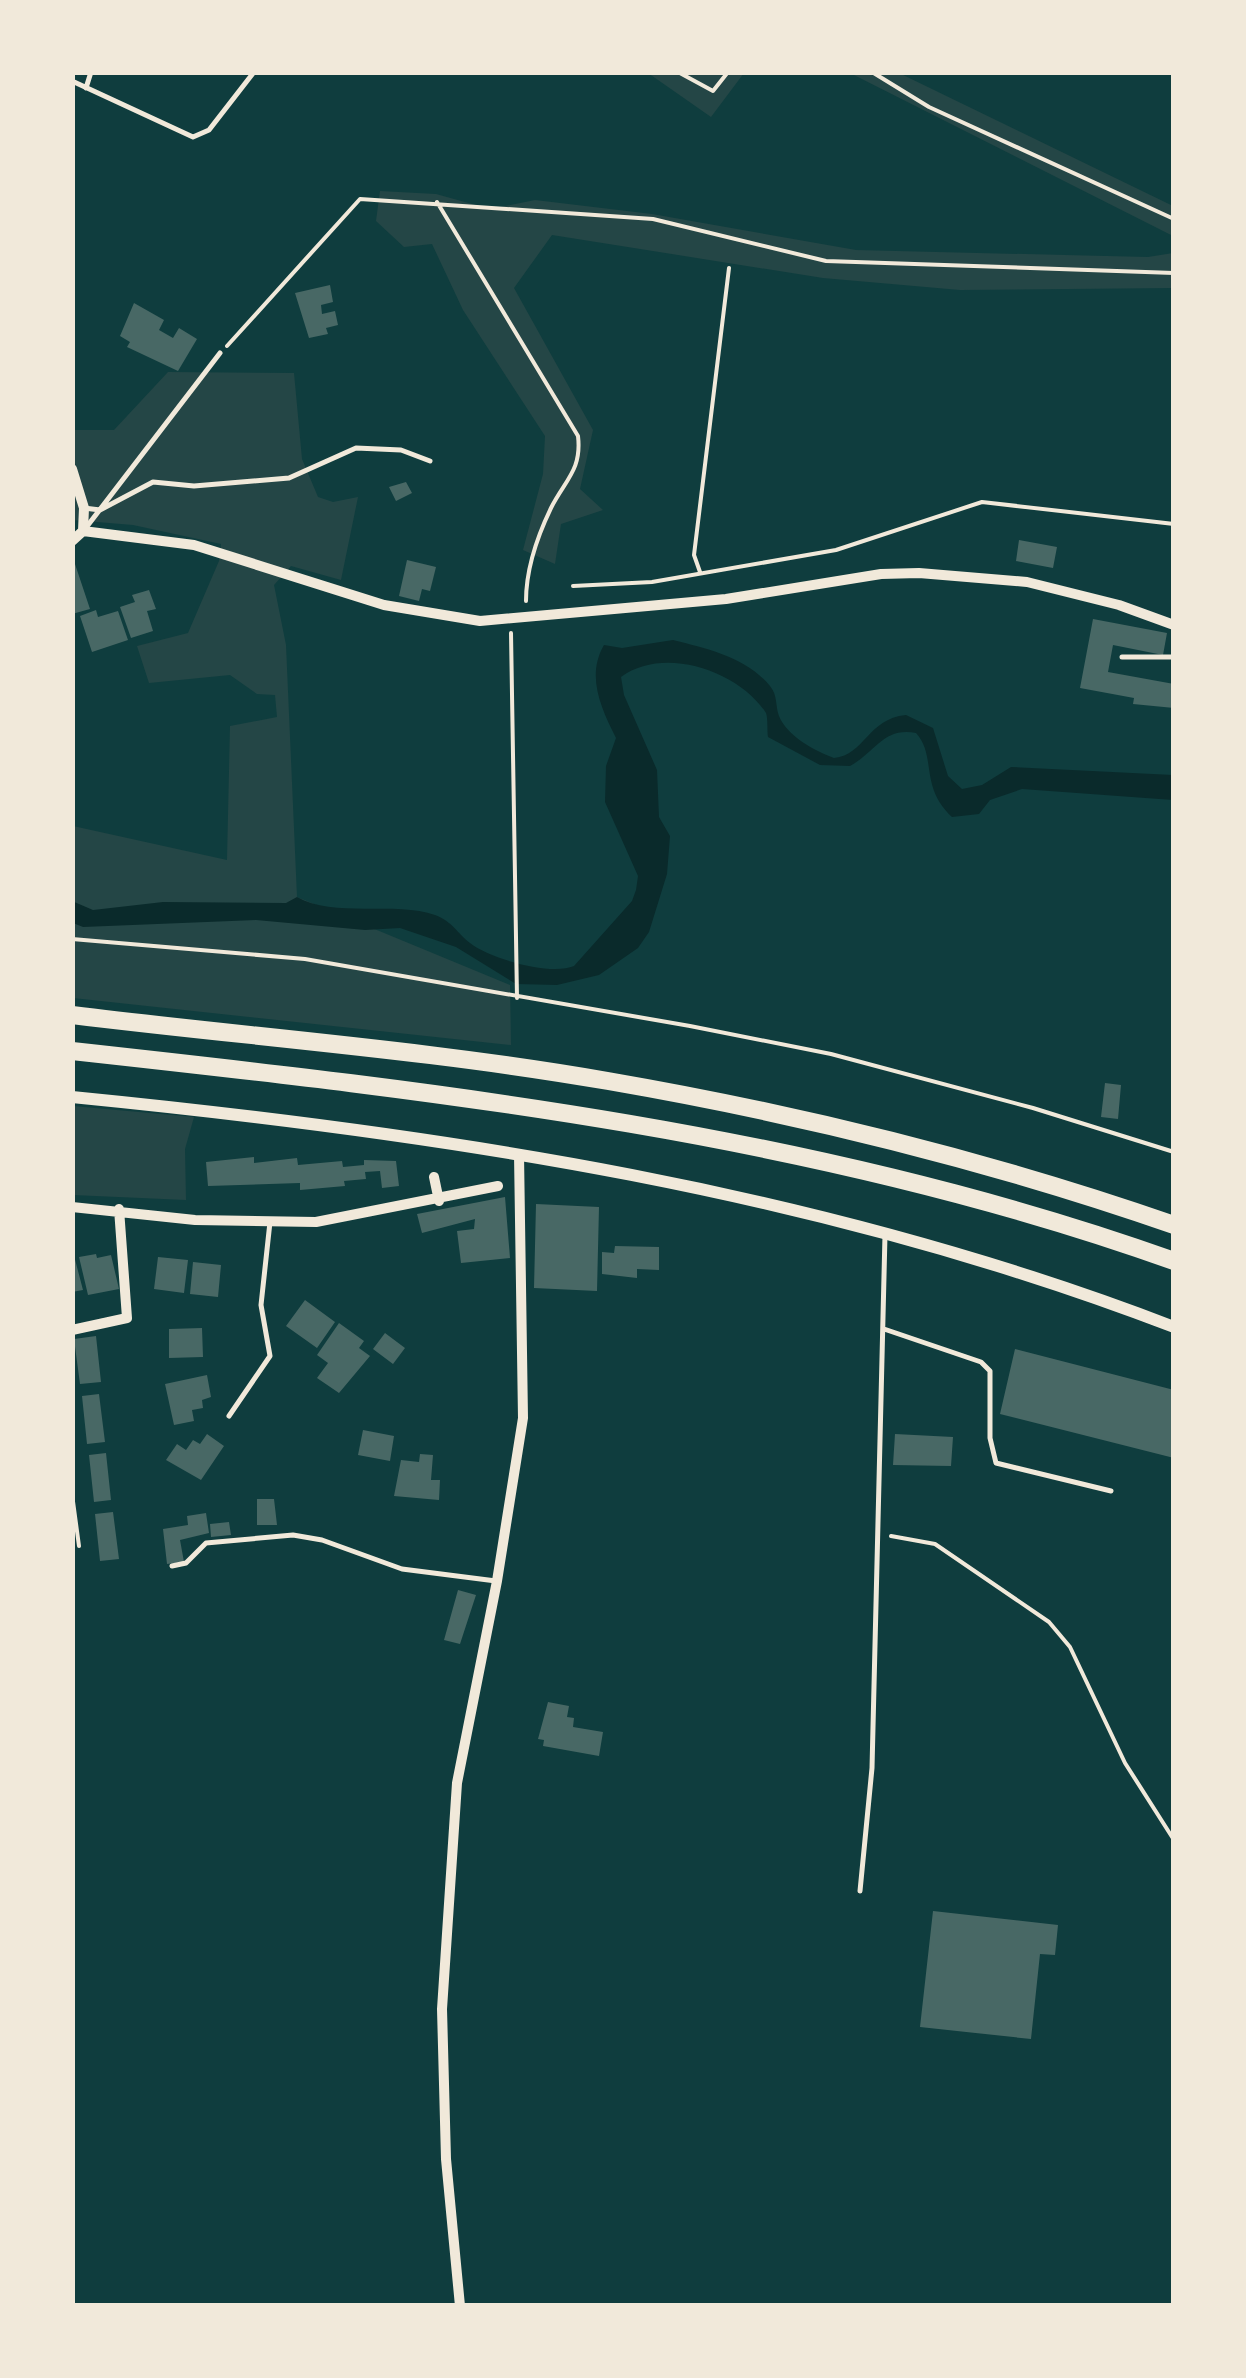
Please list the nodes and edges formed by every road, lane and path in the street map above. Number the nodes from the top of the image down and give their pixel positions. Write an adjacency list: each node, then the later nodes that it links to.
1 (91, 72): 7 (lane)
2 (254, 72): 7 (lane)
3 (678, 72): 4 (path)
4 (728, 72)
5 (872, 72): 9 (path)
6 (72, 81): 7 (lane)
7 (86, 88)
8 (437, 202): 11 (path); 12 (path); 22 (path)
9 (1174, 219)
10 (729, 268): 20 (path)
11 (1174, 273)
12 (220, 353): 16 (lane)
13 (430, 461): 16 (lane)
14 (72, 469): 15 (street)
15 (84, 508): 16 (lane); 18 (street)
16 (100, 510): 18 (lane)
17 (1174, 524): 20 (path)
18 (83, 531): 19 (street); 23 (street)
19 (72, 541)
20 (700, 572): 21 (path)
21 (573, 586)
22 (526, 618): 23 (street); 24 (street)
23 (511, 621): 28 (path)
24 (1174, 624)
25 (1122, 657): 26 (lane)
26 (1174, 657)
27 (72, 939): 28 (path)
28 (517, 998): 32 (path)
29 (72, 1015): 40 (highway)
30 (72, 1051): 42 (highway)
31 (72, 1097): 33 (street)
32 (1174, 1152)
33 (520, 1154): 41 (street); 52 (street)
34 (434, 1177): 36 (street)
35 (498, 1186): 36 (street)
36 (439, 1200): 39 (street)
37 (72, 1207): 38 (street)
38 (119, 1209): 39 (street); 45 (street)
39 (270, 1222): 46 (lane)
40 (1174, 1225)
41 (885, 1232): 43 (street); 44 (lane)
42 (1174, 1261)
43 (1174, 1327)
44 (884, 1329): 47 (lane); 49 (lane)
45 (72, 1330)
46 (228, 1416)
47 (1111, 1491)
48 (72, 1494): 50 (path)
49 (880, 1534): 53 (path); 54 (lane)
50 (78, 1546)
51 (172, 1566): 52 (lane)
52 (497, 1581): 55 (street)
53 (1174, 1840)
54 (860, 1891)
55 (460, 2306)

